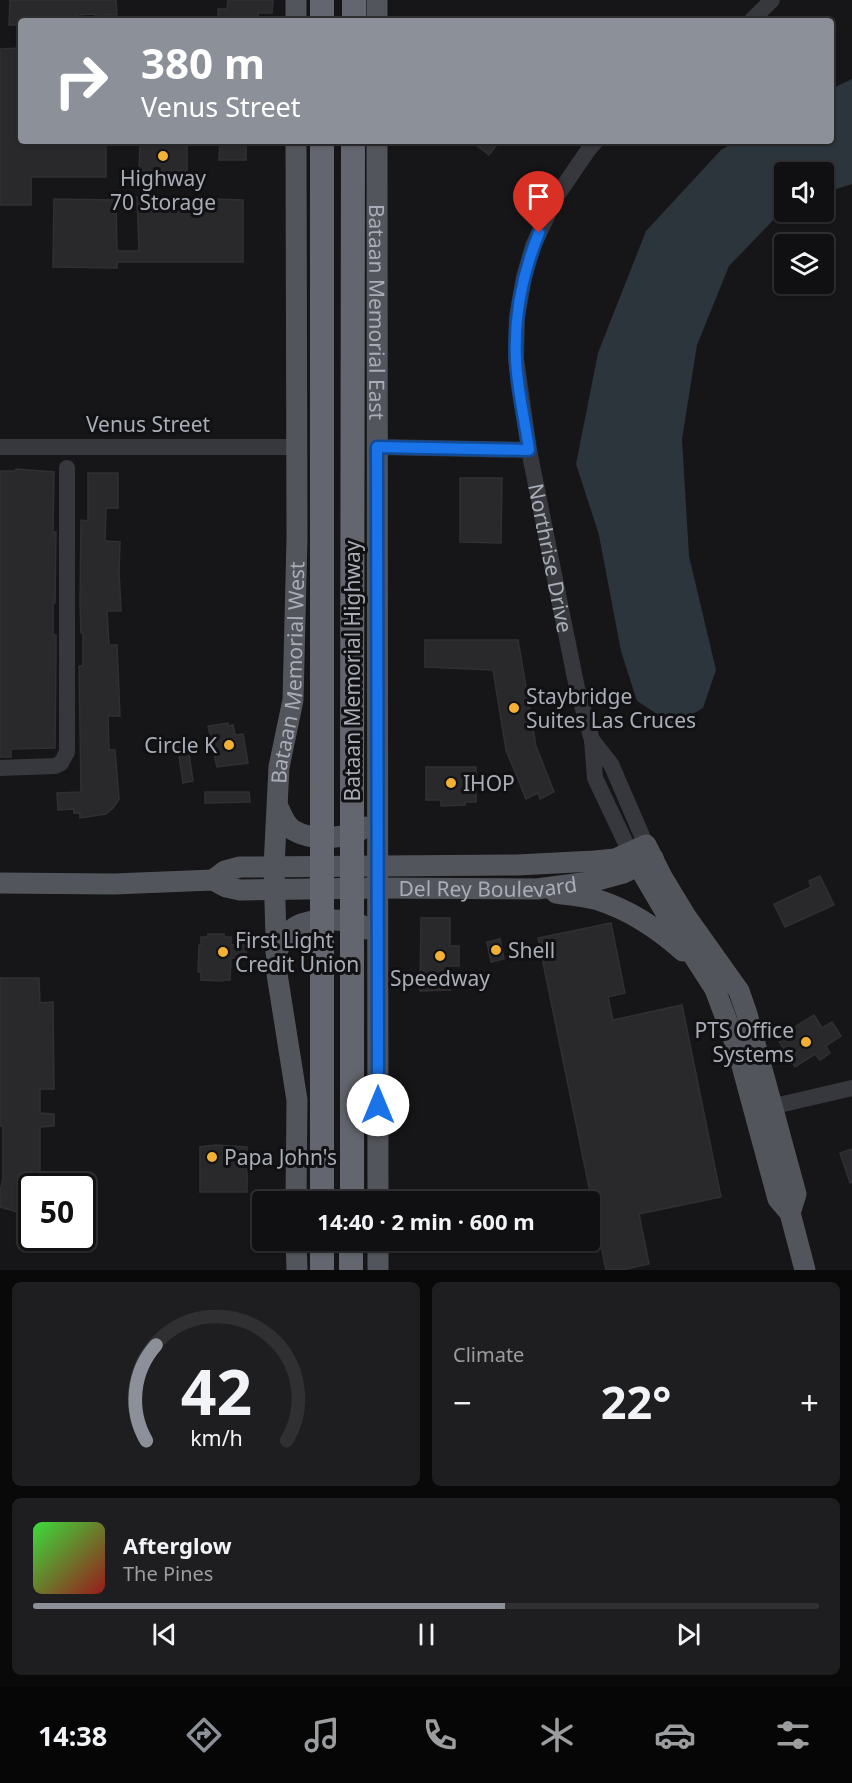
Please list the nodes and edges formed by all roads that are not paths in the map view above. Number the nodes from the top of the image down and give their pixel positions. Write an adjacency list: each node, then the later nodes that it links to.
1 (296, 0): 6 (main road)
2 (322, 0): 7 (highway)
3 (354, 0): 8 (highway)
4 (377, 0): 9 (main road)
5 (772, 0): 10 (street)
6 (296, 18)
7 (322, 18)
8 (354, 18)
9 (377, 18)
10 (754, 18)
11 (296, 144): 17 (main road, Bataan Memorial West)
12 (322, 144): 40 (highway, Bataan Memorial Highway, bridge)
13 (353, 144): 41 (highway, Bataan Memorial Highway, bridge)
14 (377, 144): 18 (main road, Bataan Memorial East)
15 (593, 144): 19 (street, Northrise Drive)
16 (0, 447): 17 (street, Venus Street)
17 (296, 447): 22 (main road, Bataan Memorial West)
18 (377, 447): 19 (street); 23 (main road, Bataan Memorial East)
19 (529, 450): 24 (street, Northrise Drive)
20 (67, 468): 21 (street)
21 (0, 768)
22 (278, 807): 23 (main road); 27 (main road, Bataan Memorial West)
23 (376, 813): 26 (main road, Bataan Memorial East)
24 (642, 855): 25 (main road, Del Rey Boulevard); 32 (main road, Del Rey Boulevard); 36 (main road); 38 (main road)
25 (517, 865): 26 (main road, Del Rey Boulevard); 31 (main road)
26 (378, 866): 27 (main road, Del Rey Boulevard); 30 (main road, Bataan Memorial East)
27 (274, 867): 28 (main road, Del Rey Boulevard); 33 (main road, Bataan Memorial West)
28 (213, 880): 29 (main road, Del Rey Boulevard); 33 (main road, Del Rey Boulevard)
29 (0, 883)
30 (377, 888): 31 (main road, Del Rey Boulevard); 33 (main road, Del Rey Boulevard); 34 (main road, Bataan Memorial East)
31 (514, 889): 32 (main road, Del Rey Boulevard)
32 (537, 890): 36 (main road)
33 (275, 891): 35 (main road, Bataan Memorial West)
34 (377, 944): 35 (main road); 42 (main road, Bataan Memorial East)
35 (276, 953): 39 (main road, Bataan Memorial West)
36 (715, 989): 38 (main road)
37 (852, 1088): 38 (street)
38 (763, 1109): 53 (main road)
39 (296, 1191)
40 (322, 1191)
41 (352, 1191)
42 (378, 1191)
43 (296, 1251): 48 (main road)
44 (322, 1251): 49 (highway)
45 (351, 1251): 50 (highway)
46 (358, 1251): 51 (highway)
47 (378, 1251): 52 (main road)
48 (297, 1270)
49 (322, 1270)
50 (351, 1270)
51 (358, 1270)
52 (378, 1270)
53 (805, 1270)

